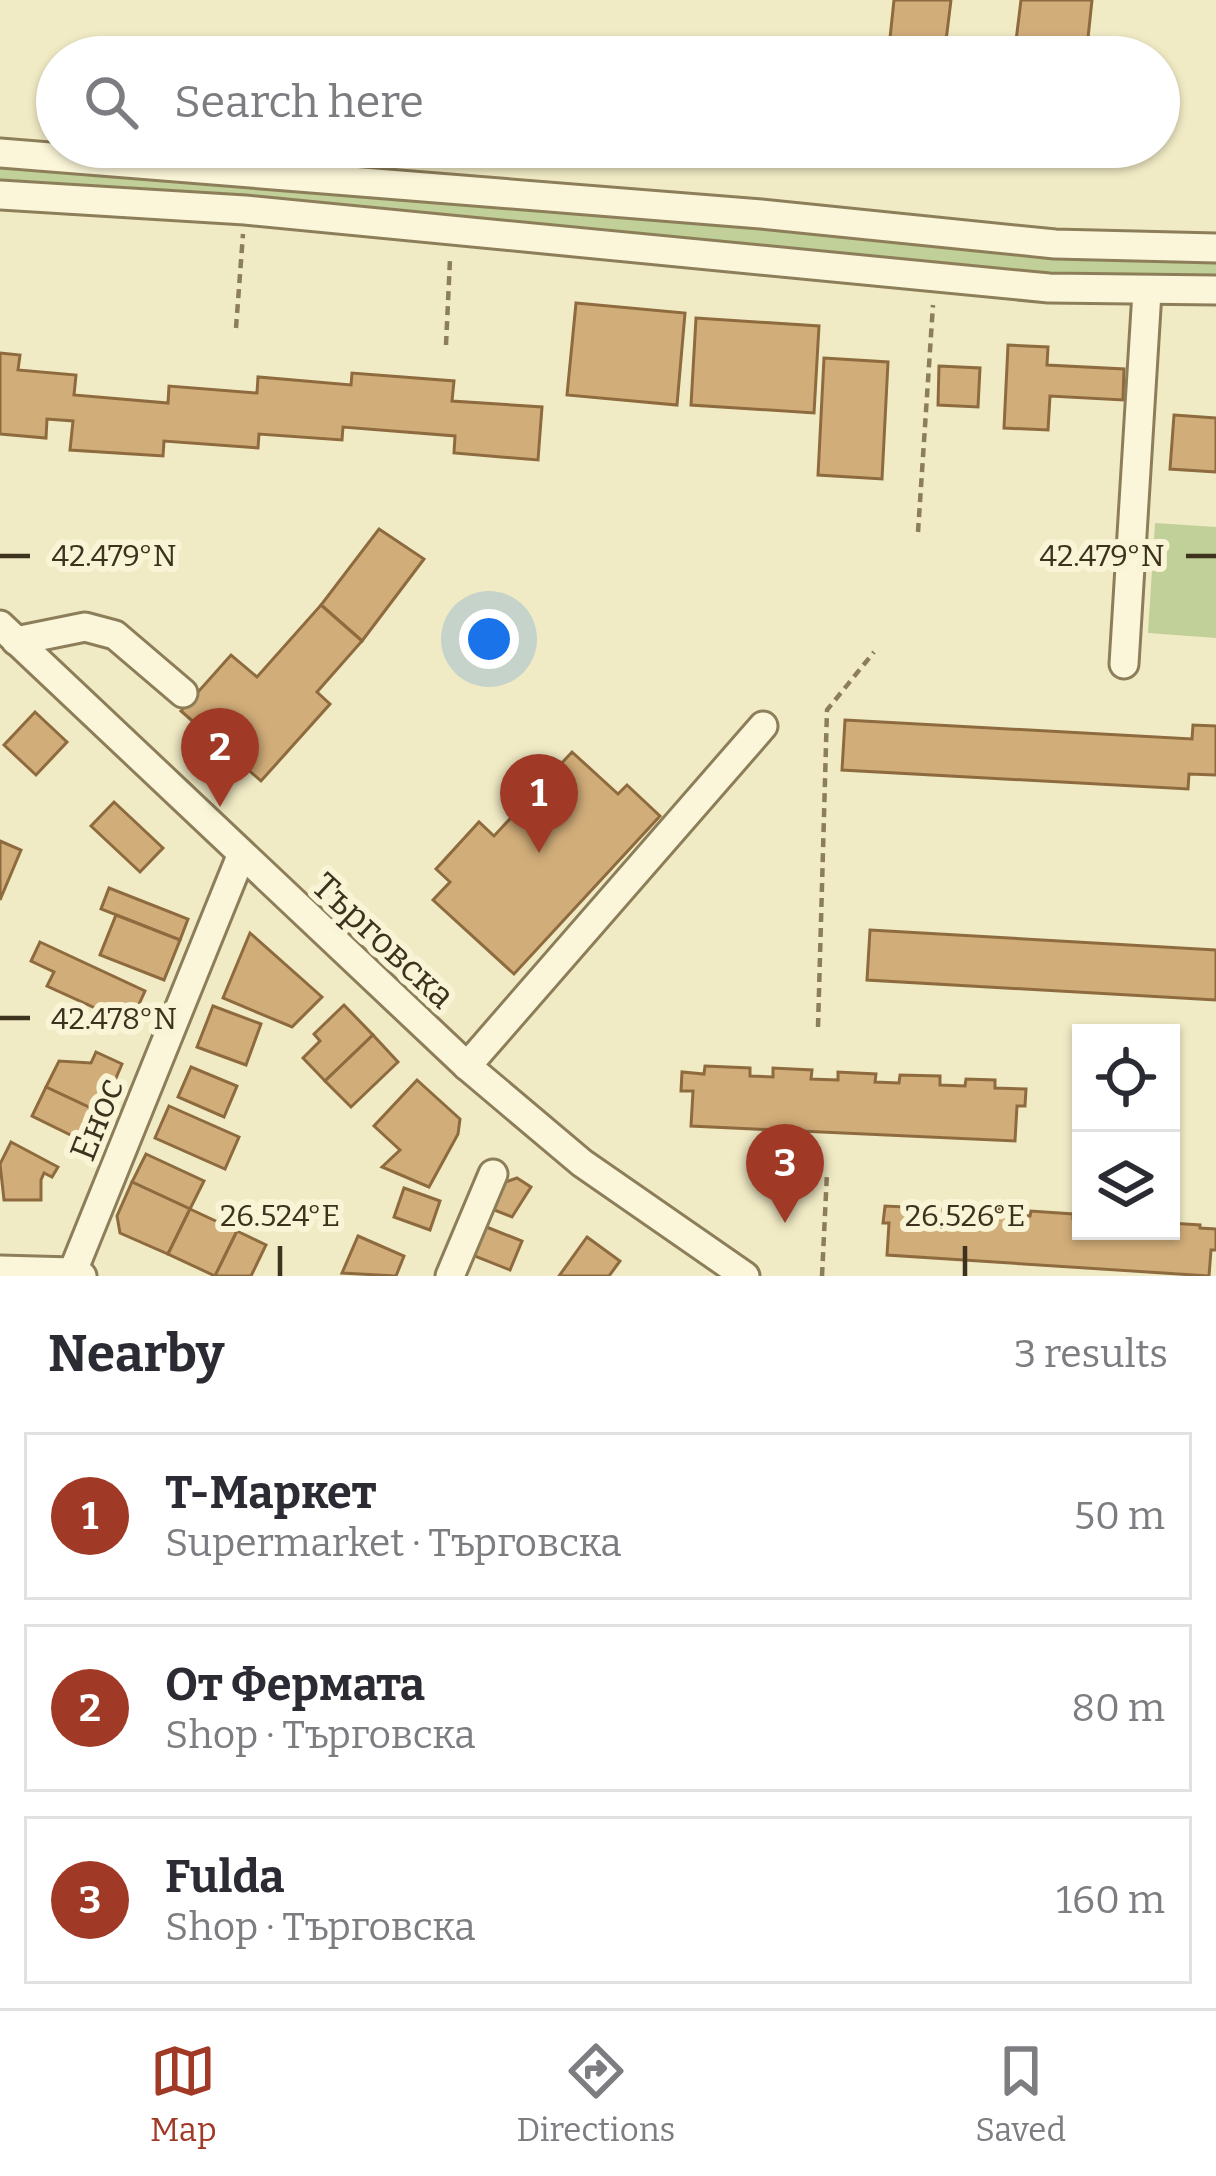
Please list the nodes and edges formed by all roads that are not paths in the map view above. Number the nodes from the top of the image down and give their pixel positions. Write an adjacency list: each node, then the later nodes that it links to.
1 (0, 153): 2 (street)
2 (36, 156)
3 (187, 168): 5 (street)
4 (0, 195): 7 (street)
5 (761, 214): 6 (street); 7 (street)
6 (1216, 248)
7 (755, 257): 9 (street)
8 (1216, 290): 9 (street)
9 (1147, 292): 11 (street)
10 (8, 633): 12 (street); 14 (street, Търговска)
11 (1124, 664)
12 (183, 693)
13 (763, 726): 15 (street)
14 (241, 856): 15 (street, Търговска); 18 (street, Енос)
15 (466, 1066): 20 (street, Търговска)
16 (494, 1174): 19 (street)
17 (0, 1270): 18 (street)
18 (75, 1275)
19 (450, 1276)
20 (745, 1276)

